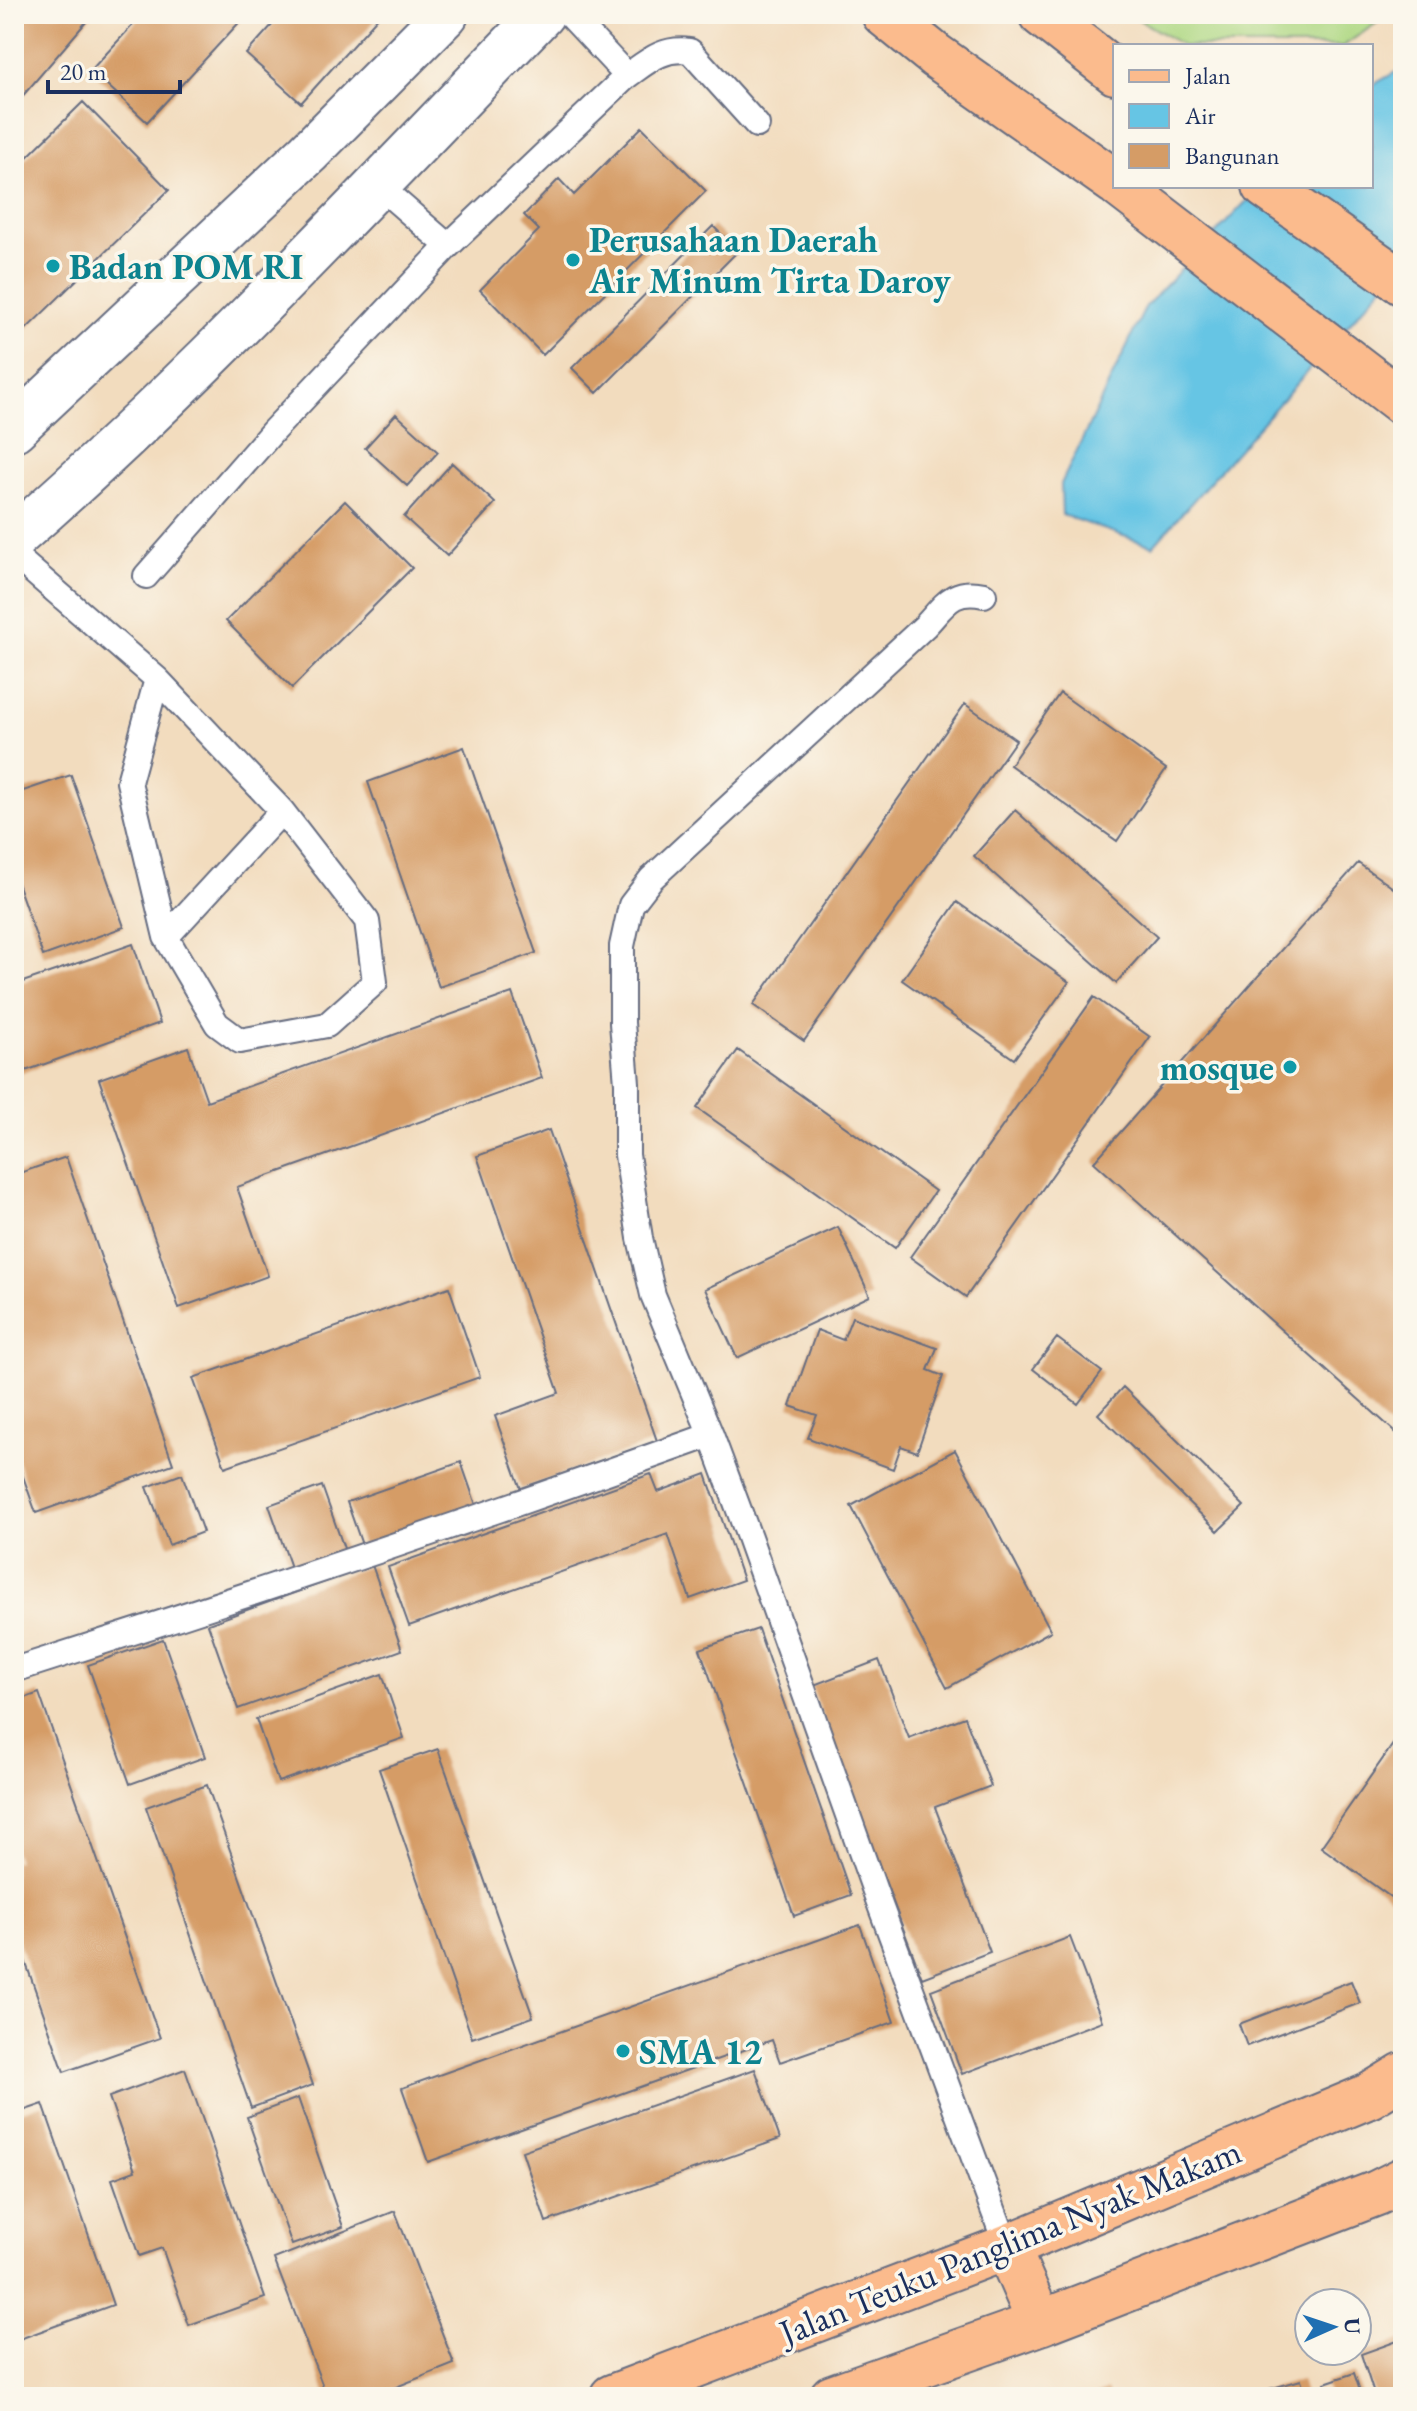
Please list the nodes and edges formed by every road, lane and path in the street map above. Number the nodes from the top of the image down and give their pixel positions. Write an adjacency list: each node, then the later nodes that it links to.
1 (446, 14): 16 (street)
2 (542, 14): 10 (street)
3 (569, 14): 7 (lane)
4 (884, 14): 9 (main road)
5 (1041, 14): 6 (main road)
6 (1113, 70)
7 (627, 76): 8 (lane); 13 (lane)
8 (757, 125)
9 (1113, 181)
10 (378, 185): 13 (lane); 17 (street)
11 (1123, 188): 15 (main road)
12 (1268, 188): 14 (main road)
13 (448, 246): 19 (lane)
14 (1403, 283)
15 (1403, 403)
16 (14, 429)
17 (14, 538)
18 (14, 555): 21 (lane)
19 (146, 576)
20 (984, 595): 24 (lane)
21 (157, 679): 22 (lane); 23 (lane)
22 (282, 811): 23 (lane); 23 (lane)
23 (166, 937)
24 (711, 1435): 25 (lane); 28 (lane)
25 (14, 1670)
26 (1403, 2075): 28 (main road, Jalan Teuku Panglima Nyak Makam)
27 (1403, 2180): 29 (main road)
28 (1007, 2247): 29 (main road); 30 (main road, Jalan Teuku Panglima Nyak Makam)
29 (1040, 2323): 31 (main road)
30 (612, 2397)
31 (832, 2397)

